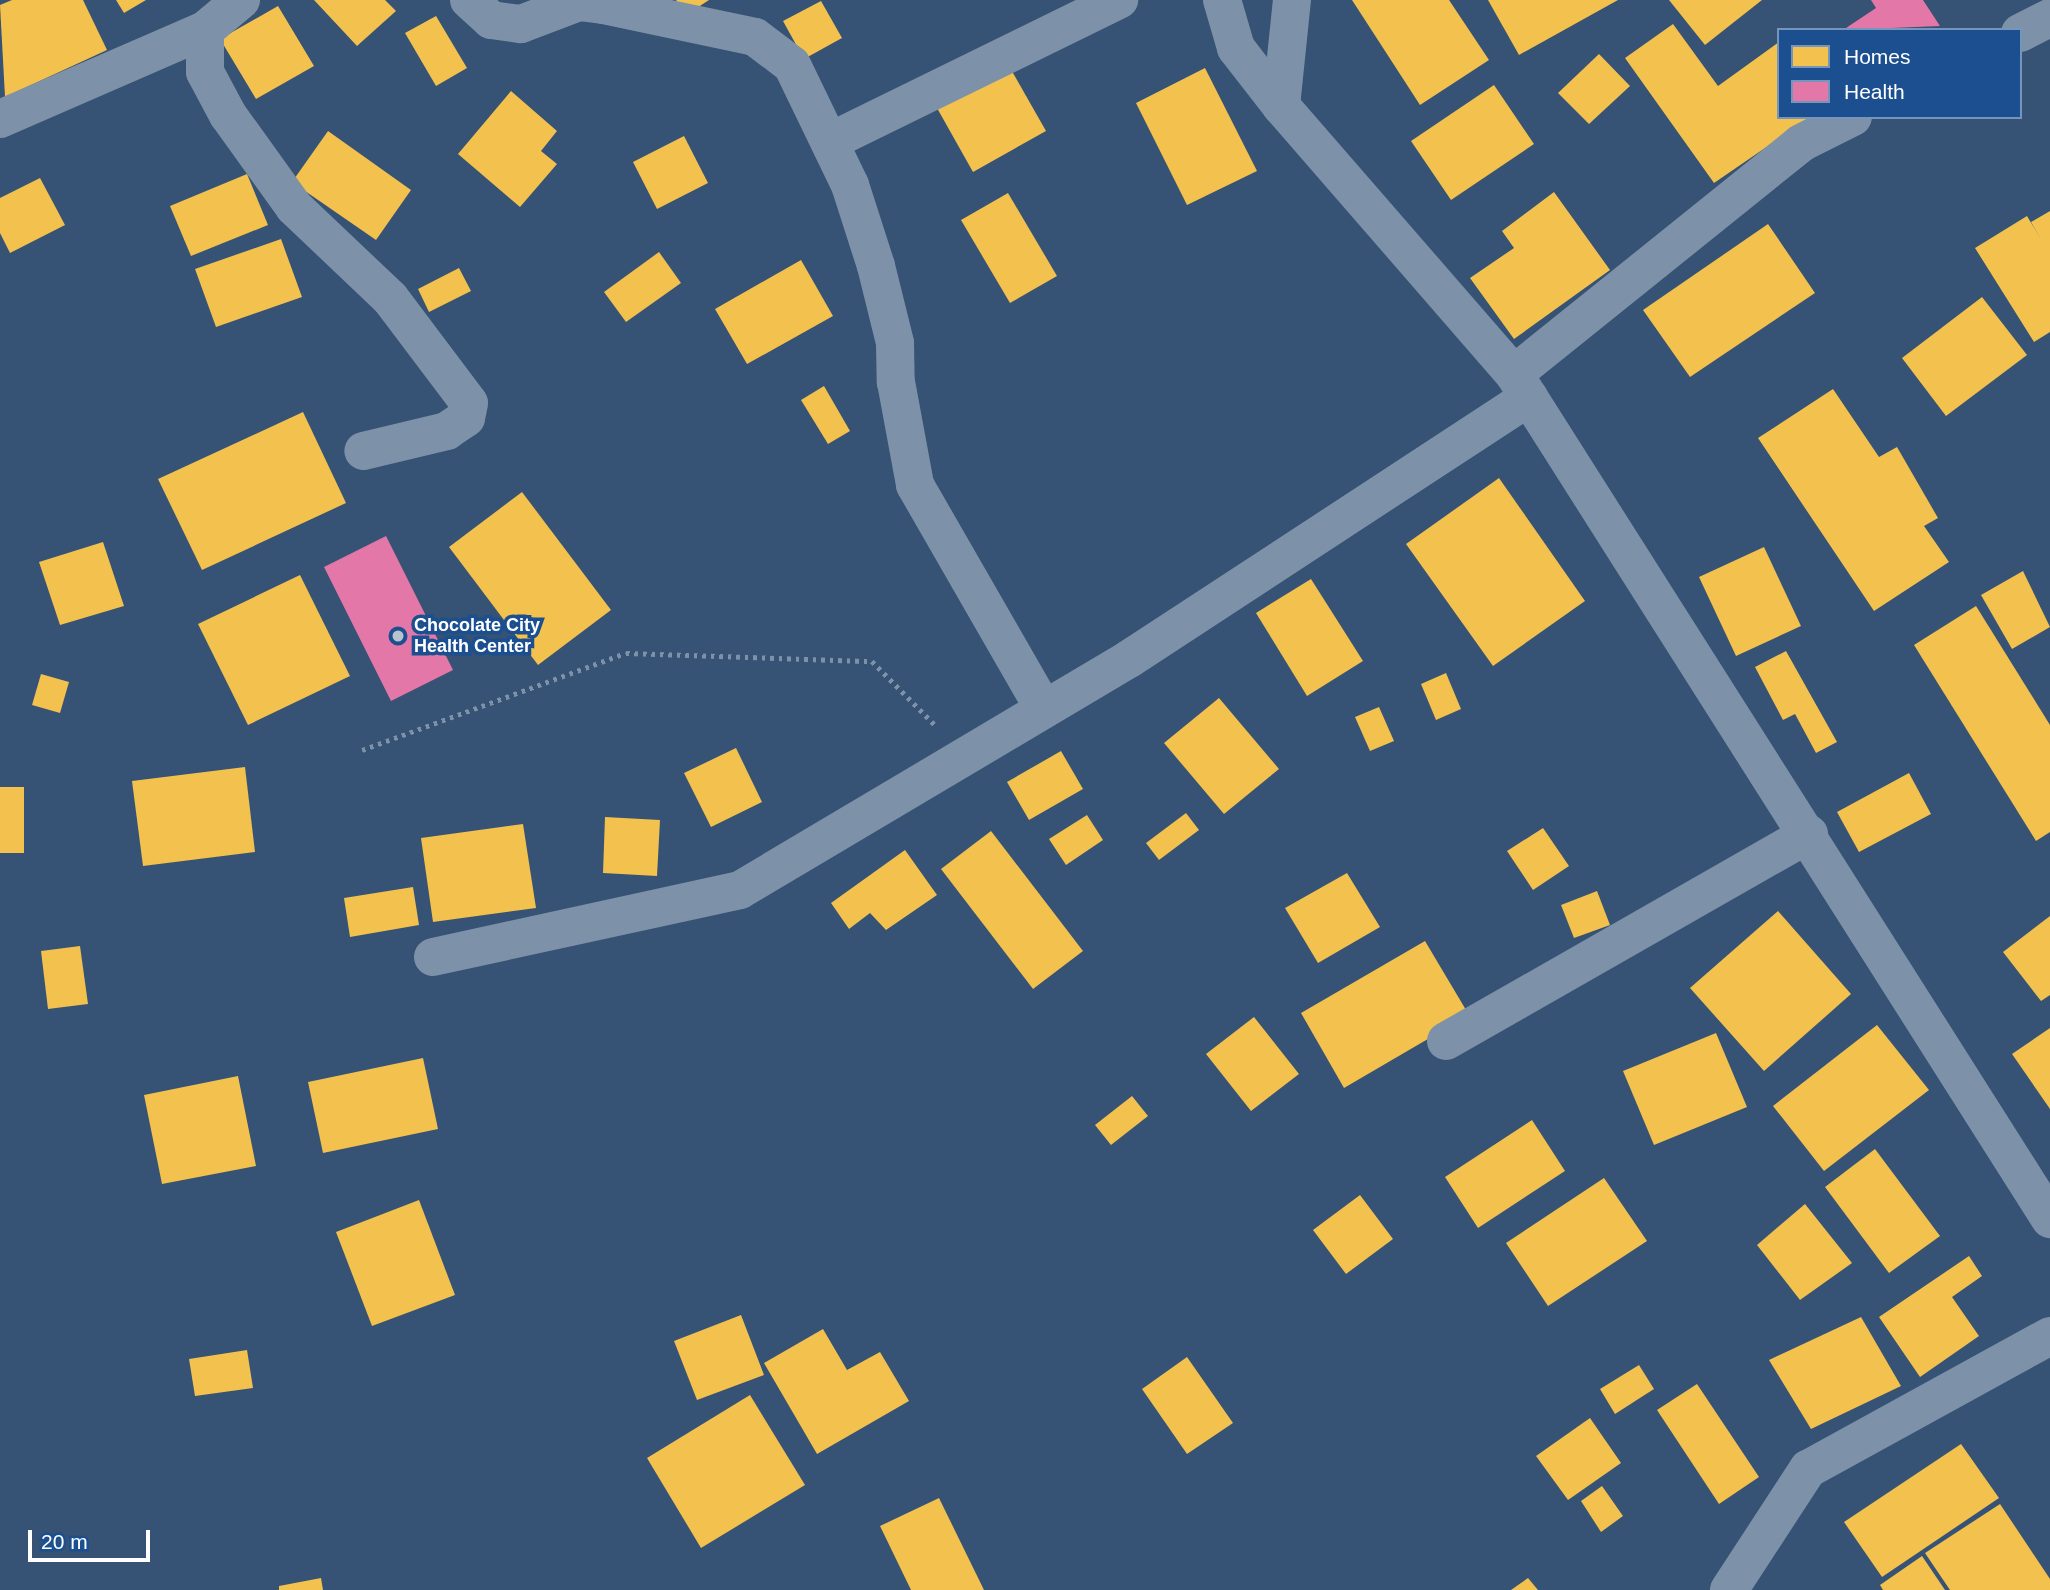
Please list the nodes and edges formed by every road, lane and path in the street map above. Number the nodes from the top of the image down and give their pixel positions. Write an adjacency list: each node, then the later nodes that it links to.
1 (241, 0): 8 (street)
2 (469, 0): 6 (street)
3 (1119, 0): 13 (street)
4 (1222, 0): 10 (street)
5 (1292, 0): 10 (street)
6 (581, 1): 13 (street)
7 (2050, 19): 9 (street)
8 (205, 30): 11 (street); 15 (street)
9 (2022, 32)
10 (1281, 106): 14 (street)
11 (0, 118)
12 (1849, 119): 14 (street)
13 (831, 141): 16 (street)
14 (1522, 385): 16 (street); 19 (street)
15 (363, 451)
16 (1044, 709): 18 (street)
17 (362, 750): 18 (path)
18 (965, 755): 20 (street)
19 (1809, 834): 21 (street); 22 (street)
20 (433, 957)
21 (1446, 1041)
22 (2050, 1219)
23 (2050, 1336): 24 (street)
24 (1729, 1590)

